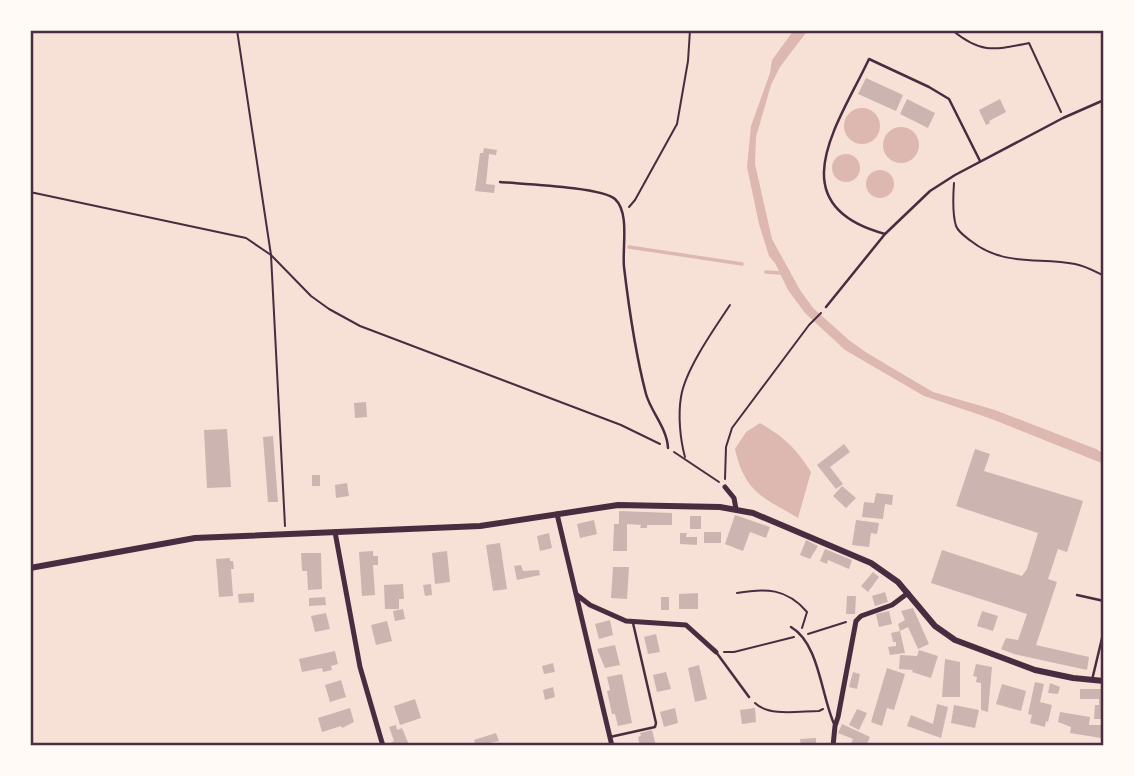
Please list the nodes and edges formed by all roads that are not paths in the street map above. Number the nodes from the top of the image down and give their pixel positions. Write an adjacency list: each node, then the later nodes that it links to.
1 (1104, 100): 2 (lane)
2 (980, 162): 4 (lane); 4 (lane)
3 (500, 182): 6 (lane)
4 (885, 234): 5 (lane)
5 (826, 307)
6 (668, 448)
7 (725, 487): 8 (street)
8 (736, 509): 9 (street); 12 (street)
9 (557, 514): 10 (street); 13 (street)
10 (335, 532): 11 (street); 25 (street)
11 (30, 568)
12 (908, 593): 20 (street); 23 (street)
13 (577, 595): 16 (street); 24 (street)
14 (1077, 595): 15 (lane)
15 (1104, 601)
16 (633, 623): 19 (street); 24 (lane)
17 (791, 627): 23 (lane)
18 (1104, 630): 20 (lane)
19 (716, 652): 22 (lane)
20 (1092, 680): 21 (street)
21 (1104, 681)
22 (749, 697)
23 (835, 726): 27 (street)
24 (610, 737): 26 (street)
25 (383, 746)
26 (612, 746)
27 (833, 746)

